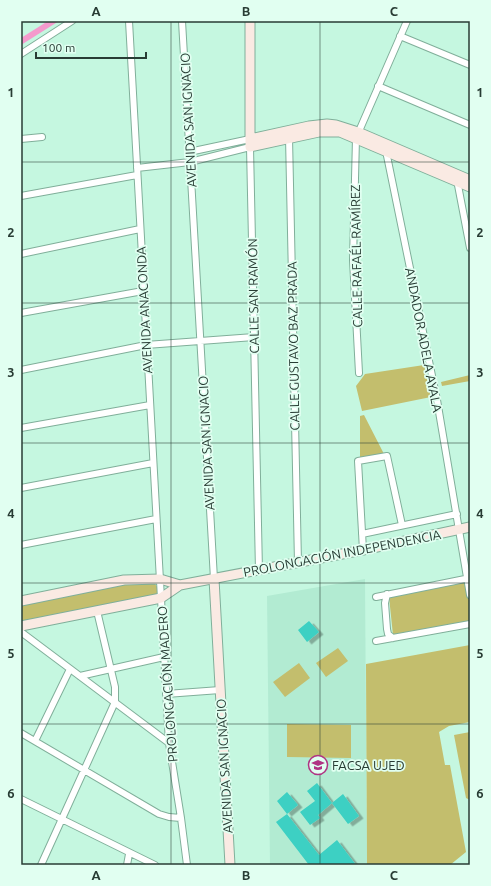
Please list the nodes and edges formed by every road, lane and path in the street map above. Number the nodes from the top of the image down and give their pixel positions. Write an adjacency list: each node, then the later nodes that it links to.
1 (72, 21): 7 (street)
2 (129, 21): 19 (street, AVENIDA ANACONDA)
3 (182, 21): 17 (street, AVENIDA SAN IGNACIO)
4 (250, 21): 15 (street, CALLE SAN RAMÓN)
5 (407, 21): 6 (street)
6 (400, 36): 8 (street); 9 (street)
7 (21, 54)
8 (470, 65)
9 (378, 86): 10 (street); 12 (street)
10 (470, 125)
11 (289, 134): 12 (street); 15 (street); 46 (street, CALLE GUSTAVO BAZ PRADA)
12 (357, 135): 16 (street); 20 (street); 33 (street, CALLE RAFAÉL RAMÍREZ)
13 (42, 137): 14 (street)
14 (21, 139)
15 (250, 143): 17 (street); 18 (street); 29 (street, CALLE SAN RAMÓN)
16 (386, 151): 20 (street); 38 (street, ANDADOR ADELA AYALA)
17 (189, 152): 18 (street, AVENIDA SAN IGNACIO)
18 (190, 162): 19 (street); 30 (street, AVENIDA SAN IGNACIO)
19 (137, 172): 23 (street); 24 (street, AVENIDA ANACONDA)
20 (457, 178): 21 (street); 22 (street); 25 (street)
21 (470, 180)
22 (470, 187)
23 (21, 196)
24 (140, 229): 26 (street); 27 (street, AVENIDA ANACONDA)
25 (470, 248)
26 (21, 254)
27 (143, 291): 28 (street); 31 (street, AVENIDA ANACONDA)
28 (21, 313)
29 (254, 337): 30 (street); 47 (street, CALLE SAN RAMÓN)
30 (200, 340): 31 (street); 50 (street, AVENIDA SAN IGNACIO)
31 (146, 345): 32 (street); 34 (street, AVENIDA ANACONDA)
32 (21, 370)
33 (359, 373)
34 (150, 405): 35 (street); 36 (street, AVENIDA ANACONDA)
35 (21, 428)
36 (153, 463): 37 (street); 39 (street, AVENIDA ANACONDA)
37 (21, 488)
38 (456, 514): 40 (street); 42 (street, ANDADOR ADELA AYALA)
39 (156, 519): 44 (street); 49 (street, AVENIDA ANACONDA)
40 (402, 525): 43 (street); 43 (street)
41 (470, 527): 42 (street, PROLONGACIÓN INDEPENDENCIA)
42 (459, 529): 45 (street, PROLONGACIÓN INDEPENDENCIA); 48 (street, ANDADOR ADELA AYALA)
43 (362, 534): 45 (street)
44 (21, 545)
45 (363, 550): 46 (street, PROLONGACIÓN INDEPENDENCIA)
46 (298, 563): 47 (street, PROLONGACIÓN INDEPENDENCIA)
47 (259, 571): 50 (street, PROLONGACIÓN INDEPENDENCIA)
48 (469, 578): 52 (street); 53 (street, ANDADOR ADELA AYALA)
49 (160, 579): 51 (street); 55 (street, AVENIDA ANACONDA); 56 (street)
50 (214, 579): 51 (street, PROLONGACIÓN INDEPENDENCIA); 67 (street, AVENIDA SAN IGNACIO)
51 (180, 585): 55 (street)
52 (387, 594): 54 (street); 61 (street)
53 (470, 595)
54 (376, 597)
55 (161, 598): 57 (street); 63 (street, PROLONGACIÓN MADERO)
56 (21, 601)
57 (97, 611): 59 (street); 65 (street)
58 (470, 624): 61 (street)
59 (21, 626)
60 (21, 632): 64 (street)
61 (392, 638): 62 (street)
62 (376, 641)
63 (164, 658): 65 (street); 68 (street, PROLONGACIÓN MADERO)
64 (70, 669): 66 (street); 71 (street)
65 (111, 669): 66 (street); 69 (street)
66 (80, 676): 69 (street)
67 (220, 690): 68 (street); 82 (street, AVENIDA SAN IGNACIO)
68 (166, 694): 72 (street, PROLONGACIÓN MADERO)
69 (115, 702): 72 (street); 73 (street)
70 (21, 732): 71 (street)
71 (35, 741): 73 (street)
72 (169, 743): 75 (street, PROLONGACIÓN MADERO)
73 (84, 770): 75 (street); 76 (street)
74 (21, 798): 76 (street)
75 (181, 818): 81 (street, PROLONGACIÓN MADERO)
76 (62, 819): 77 (street); 78 (street)
77 (130, 854): 79 (street); 80 (street)
78 (41, 865)
79 (127, 865)
80 (154, 865)
81 (187, 865)
82 (230, 865)

